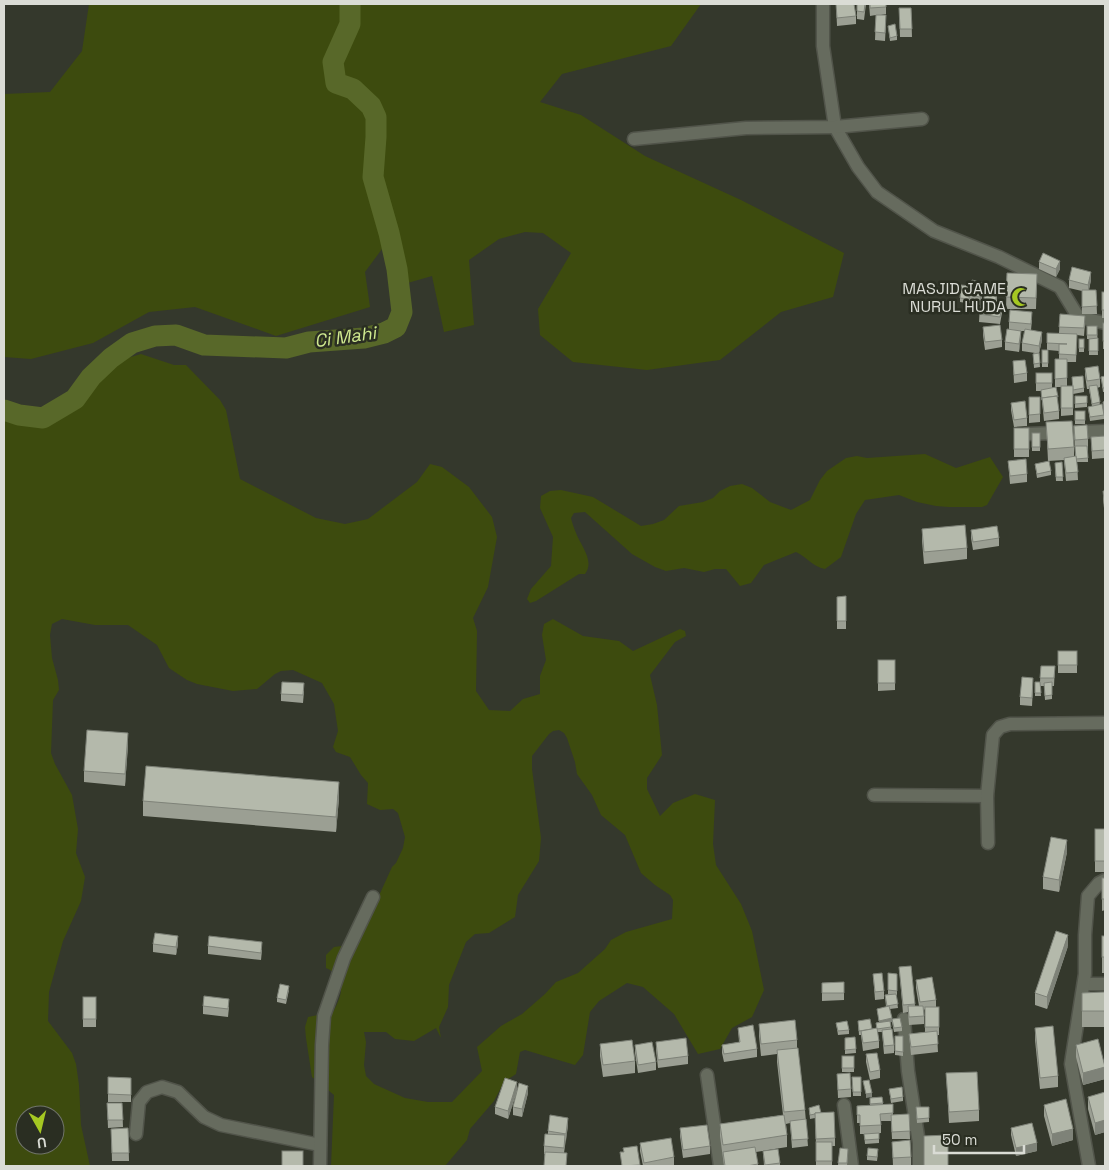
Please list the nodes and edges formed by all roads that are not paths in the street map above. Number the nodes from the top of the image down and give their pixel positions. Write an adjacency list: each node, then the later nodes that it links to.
1 (823, 4): 3 (street)
2 (922, 119): 3 (street)
3 (835, 127): 4 (street); 5 (street)
4 (634, 138)
5 (1105, 322)
6 (1105, 431): 7 (street)
7 (1027, 434)
8 (1105, 723): 10 (street)
9 (874, 795): 10 (street)
10 (987, 796): 11 (street)
11 (988, 843)
12 (1105, 880): 14 (street)
13 (373, 897): 20 (street)
14 (1084, 984): 15 (street); 25 (street)
15 (1105, 984)
16 (904, 1019): 24 (street)
17 (707, 1074): 22 (street)
18 (844, 1105): 23 (street)
19 (136, 1134): 20 (street)
20 (320, 1145): 21 (street)
21 (320, 1166)
22 (720, 1166)
23 (852, 1166)
24 (920, 1166)
25 (1089, 1166)

